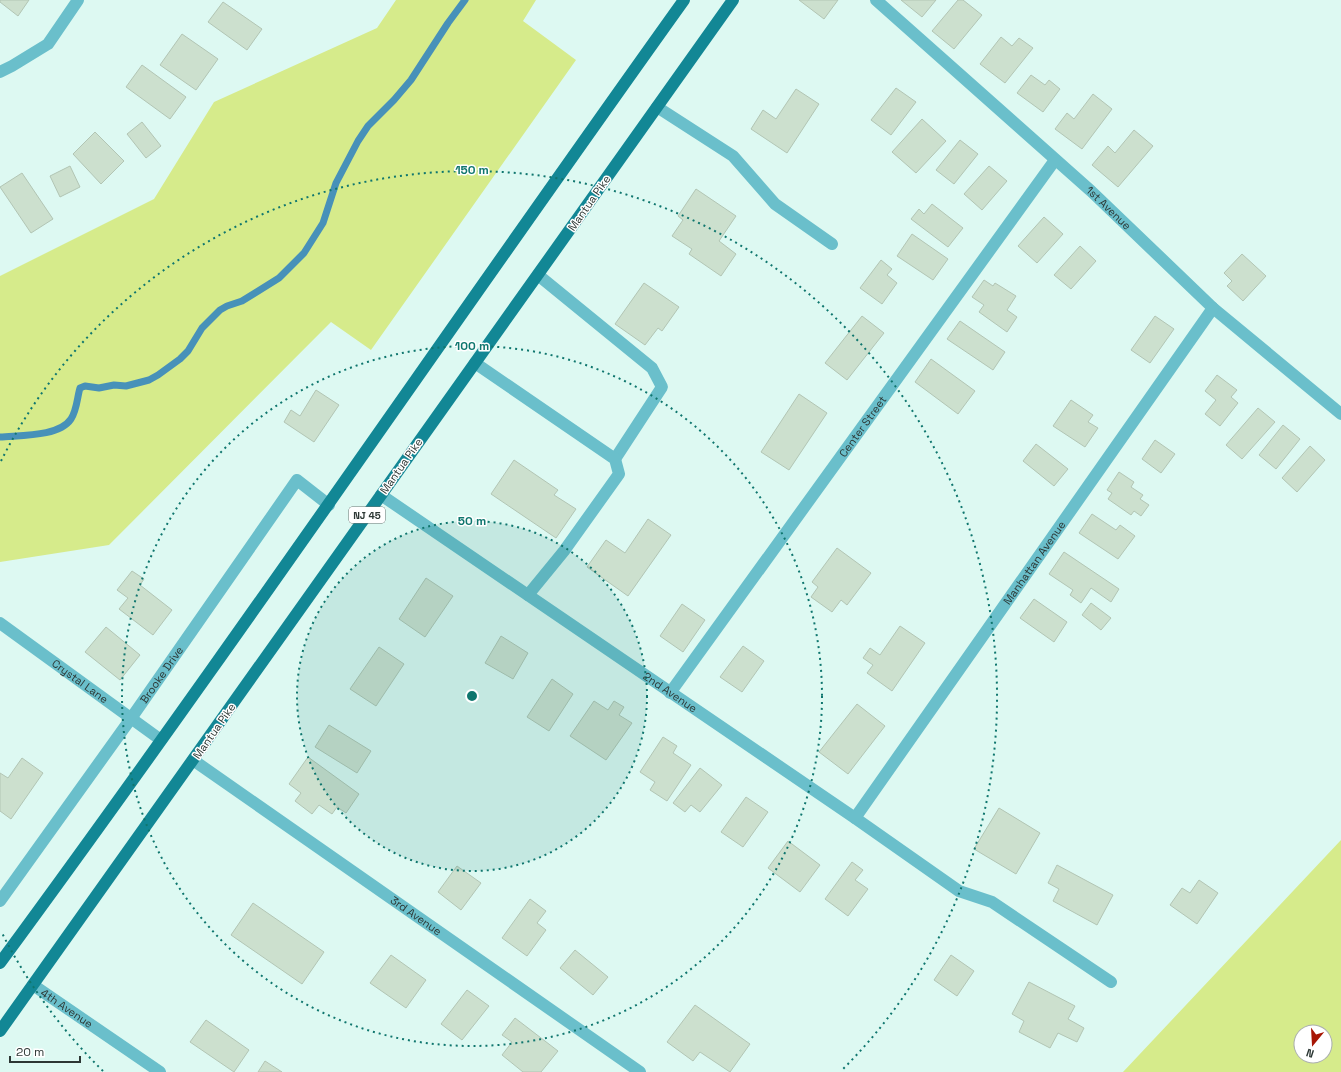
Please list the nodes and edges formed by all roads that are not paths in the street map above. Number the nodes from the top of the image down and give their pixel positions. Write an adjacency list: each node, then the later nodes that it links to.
1 (78, 0): 5 (street)
2 (684, 0): 15 (main road)
3 (733, 0): 6 (main road, Mantua Pike / NJ 45)
4 (876, 0): 7 (street, 1st Avenue)
5 (0, 72)
6 (657, 107): 8 (street); 9 (main road, Mantua Pike / NJ 45)
7 (1055, 160): 10 (street, 1st Avenue); 18 (street, Center Street)
8 (832, 244)
9 (538, 275): 11 (main road, Mantua Pike / NJ 45); 13 (street)
10 (1213, 308): 12 (street, 1st Avenue); 22 (street, Manhattan Avenue)
11 (475, 363): 13 (street); 14 (main road, Mantua Pike / NJ 45)
12 (1341, 414)
13 (614, 459): 16 (street)
14 (381, 495): 16 (street, 2nd Avenue); 21 (main road, Mantua Pike / NJ 45)
15 (329, 505): 19 (street, Brooke Drive); 20 (main road)
16 (528, 595): 18 (street, 2nd Avenue)
17 (0, 623): 19 (street, Crystal Lane)
18 (670, 693): 22 (street, 2nd Avenue)
19 (132, 717): 20 (street, Crystal Lane); 23 (street, Brooke Drive)
20 (161, 740): 24 (main road)
21 (193, 760): 26 (main road, Mantua Pike / NJ 45); 29 (street, 3rd Avenue)
22 (855, 818): 25 (street, 2nd Avenue)
23 (0, 901)
24 (0, 963)
25 (1111, 982)
26 (33, 985): 27 (main road, Mantua Pike / NJ 45); 28 (street, 4th Avenue)
27 (0, 1031)
28 (160, 1072)
29 (640, 1072)

